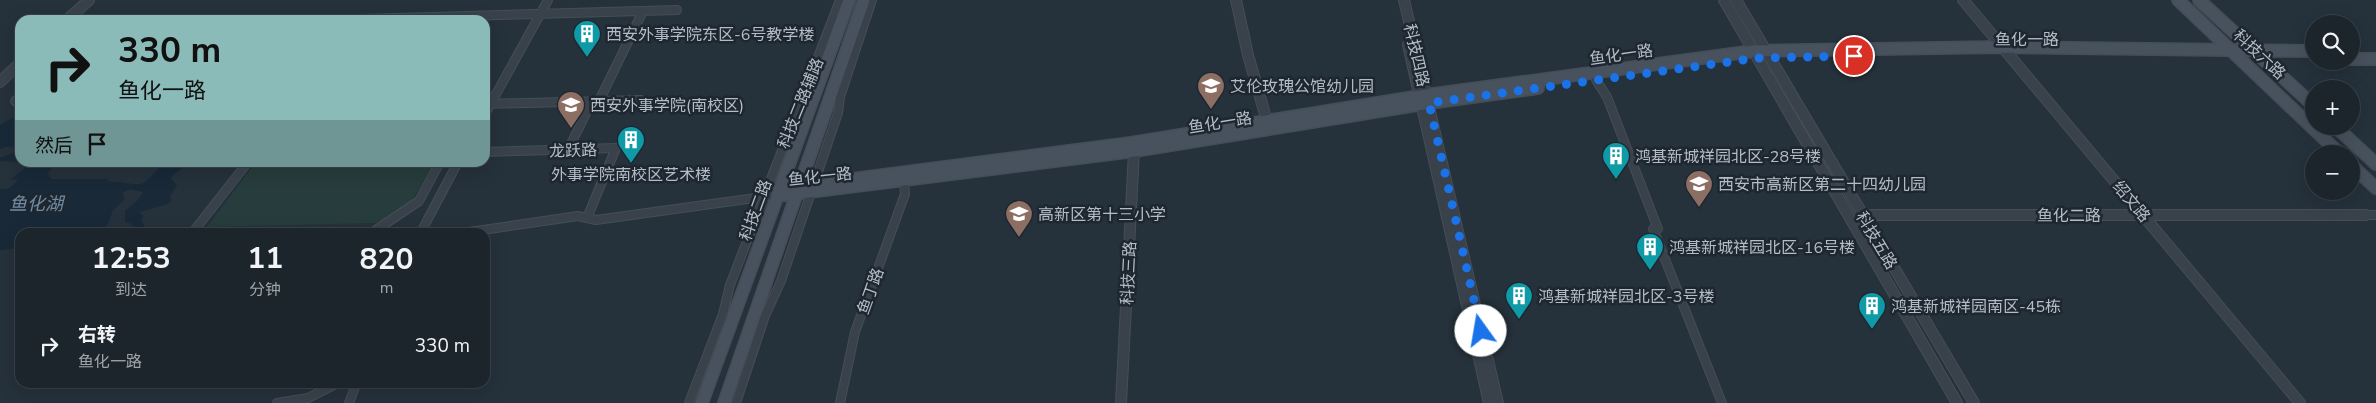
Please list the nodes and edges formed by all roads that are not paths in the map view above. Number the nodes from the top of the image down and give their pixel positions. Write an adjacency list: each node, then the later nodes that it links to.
1 (89, 0): 18 (street)
2 (548, 0): 17 (street)
3 (840, 0): 59 (street, 科技二路辅路)
4 (849, 0): 58 (main road, 科技二路)
5 (864, 0): 57 (main road, 科技二路)
6 (872, 0): 56 (street, 科技二路辅路)
7 (1236, 0): 43 (street)
8 (1397, 0): 39 (street, 科技四路)
9 (1404, 0): 39 (street, 科技四路)
10 (1724, 0): 20 (street, 科技五路)
11 (1736, 0): 21 (street, 科技五路)
12 (1963, 0): 22 (street, 绍文路)
13 (2178, 0): 26 (main road, 科技六路)
14 (2199, 0): 27 (main road, 科技六路)
15 (677, 10): 16 (street)
16 (644, 11): 17 (street); 41 (street)
17 (541, 14): 19 (street); 40 (street)
18 (72, 15)
19 (490, 16)
20 (1735, 19): 21 (street); 28 (street, 科技五路)
21 (1747, 19): 28 (street, 科技五路)
22 (2005, 50): 26 (main road, 鱼化一路); 28 (main road, 鱼化一路); 61 (street, 绍文路)
23 (2305, 51): 27 (main road, 鱼化一路)
24 (2360, 52): 25 (main road)
25 (2376, 52)
26 (2235, 54): 27 (main road, 鱼化一路); 45 (main road, 科技六路)
27 (2258, 54): 29 (main road, 鱼化一路); 37 (main road, 科技六路)
28 (1762, 55): 35 (main road, 鱼化一路); 39 (main road, 鱼化一路); 60 (street, 科技五路); 68 (street, 科技五路)
29 (2305, 57)
30 (2360, 59): 31 (main road)
31 (2376, 59)
32 (15, 68): 33 (street)
33 (8, 74): 34 (street); 36 (street)
34 (15, 74)
35 (1596, 80): 39 (main road, 鱼化一路); 83 (street)
36 (0, 82)
37 (2305, 98)
38 (641, 100): 41 (street)
39 (1424, 100): 43 (main road, 鱼化一路); 46 (main road, 鱼化一路); 81 (street, 科技四路); 82 (street, 科技四路)
40 (490, 101)
41 (599, 101): 42 (street); 47 (street)
42 (490, 104)
43 (1267, 121): 46 (main road, 鱼化一路)
44 (2345, 135): 49 (main road)
45 (2331, 145)
46 (1133, 147): 54 (main road, 鱼化一路); 56 (main road, 鱼化一路); 80 (street, 科技三路)
47 (568, 150): 48 (street, 龙跃路); 63 (street, 龙跃路)
48 (490, 152)
49 (2376, 164)
50 (244, 167): 64 (street)
51 (437, 167): 65 (street)
52 (455, 167): 66 (street)
53 (2360, 173): 55 (main road)
54 (904, 181): 56 (main road, 鱼化一路); 79 (street, 鱼丁路)
55 (2376, 188)
56 (812, 189): 57 (main road, 鱼化一路); 78 (street, 科技二路辅路)
57 (797, 190): 58 (main road, 鱼化一路); 77 (main road, 科技二路)
58 (777, 195): 59 (street); 76 (main road, 科技二路)
59 (763, 197): 63 (street); 75 (street, 科技二路辅路)
60 (1862, 214): 61 (street, 鱼化二路); 69 (street, 科技五路)
61 (2143, 215): 62 (street, 鱼化二路); 86 (street, 绍文路)
62 (2371, 215)
63 (587, 218): 67 (street)
64 (196, 228)
65 (380, 228)
66 (423, 228)
67 (490, 229)
68 (1929, 354): 69 (street); 84 (street, 科技五路)
69 (1945, 354): 85 (street, 科技五路)
70 (329, 388): 72 (street)
71 (355, 388): 74 (street)
72 (306, 401): 73 (street)
73 (277, 403)
74 (349, 403)
75 (689, 403)
76 (702, 403)
77 (724, 403)
78 (736, 403)
79 (840, 403)
80 (1121, 403)
81 (1489, 403)
82 (1498, 403)
83 (1722, 403)
84 (1957, 403)
85 (1974, 403)
86 (2300, 403)

